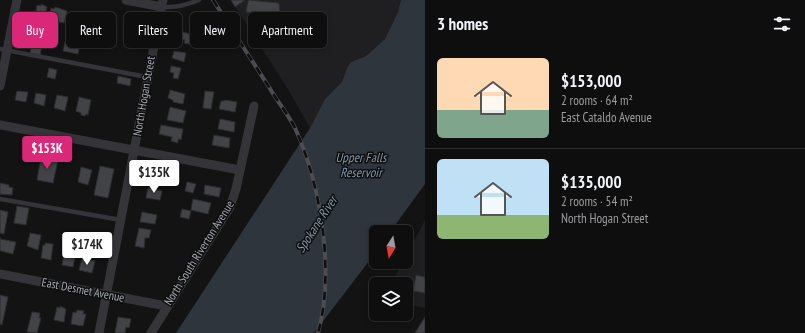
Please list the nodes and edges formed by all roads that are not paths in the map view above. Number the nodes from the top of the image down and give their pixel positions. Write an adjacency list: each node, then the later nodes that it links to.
1 (17, 0): 5 (street)
2 (126, 0): 4 (street)
3 (199, 0): 4 (lane)
4 (163, 3): 6 (street, North Hogan Street)
5 (4, 50): 6 (lane); 7 (street)
6 (147, 77): 10 (street, North Hogan Street)
7 (0, 86)
8 (254, 106): 11 (street, North South Riverton Avenue)
9 (0, 125): 10 (street)
10 (134, 150): 11 (street); 13 (street, North Hogan Street)
11 (240, 170): 16 (street, North South Riverton Avenue)
12 (0, 199): 13 (lane)
13 (121, 220): 15 (street, North Hogan Street)
14 (0, 274): 15 (street, East Desmet Avenue)
15 (106, 294): 16 (street, East Desmet Avenue); 17 (street, North Hogan Street)
16 (166, 306): 18 (street, North South Riverton Avenue)
17 (99, 333)
18 (151, 333)

